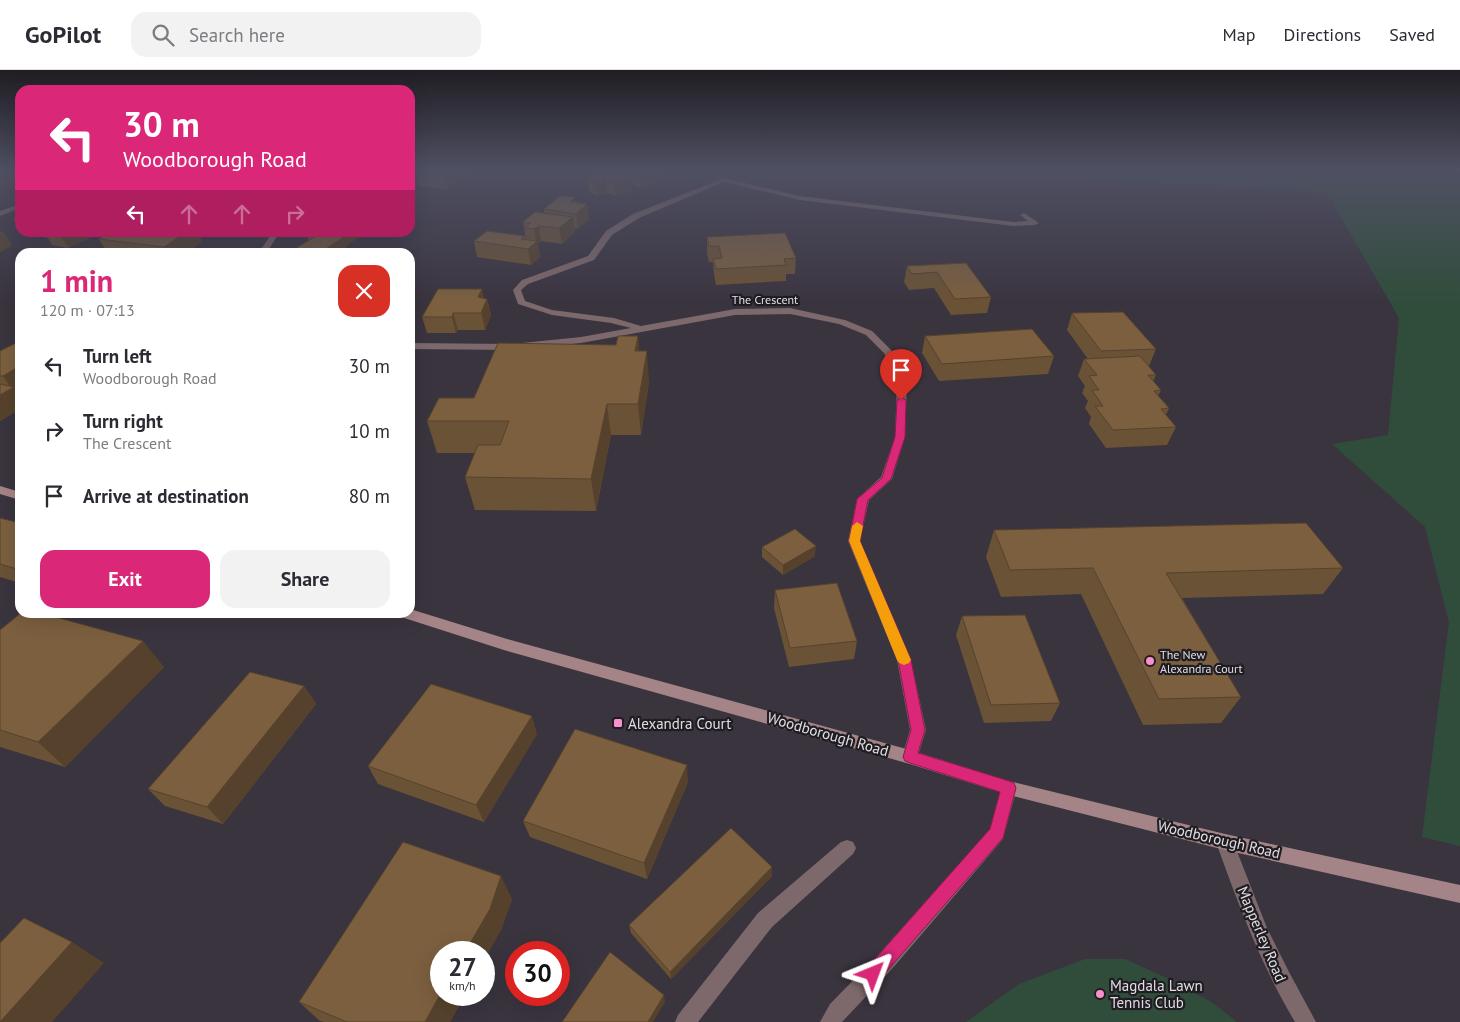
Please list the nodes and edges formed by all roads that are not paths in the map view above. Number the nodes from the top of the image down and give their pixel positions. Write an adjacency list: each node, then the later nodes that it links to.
1 (642, 213): 6 (street)
2 (926, 213): 3 (street)
3 (1024, 215)
4 (274, 237): 5 (street)
5 (266, 248)
6 (642, 328): 7 (street, The Crescent); 11 (street, The Crescent)
7 (415, 346)
8 (0, 490): 9 (main road)
9 (15, 494)
10 (415, 616): 11 (main road, Woodborough Road)
11 (910, 757): 12 (main road, Woodborough Road)
12 (1009, 788): 13 (main road, Woodborough Road); 17 (street)
13 (1225, 842): 15 (main road, Woodborough Road); 18 (street, Mapperley Road)
14 (847, 848): 16 (street)
15 (1460, 894)
16 (686, 1022)
17 (830, 1022)
18 (1306, 1022)

